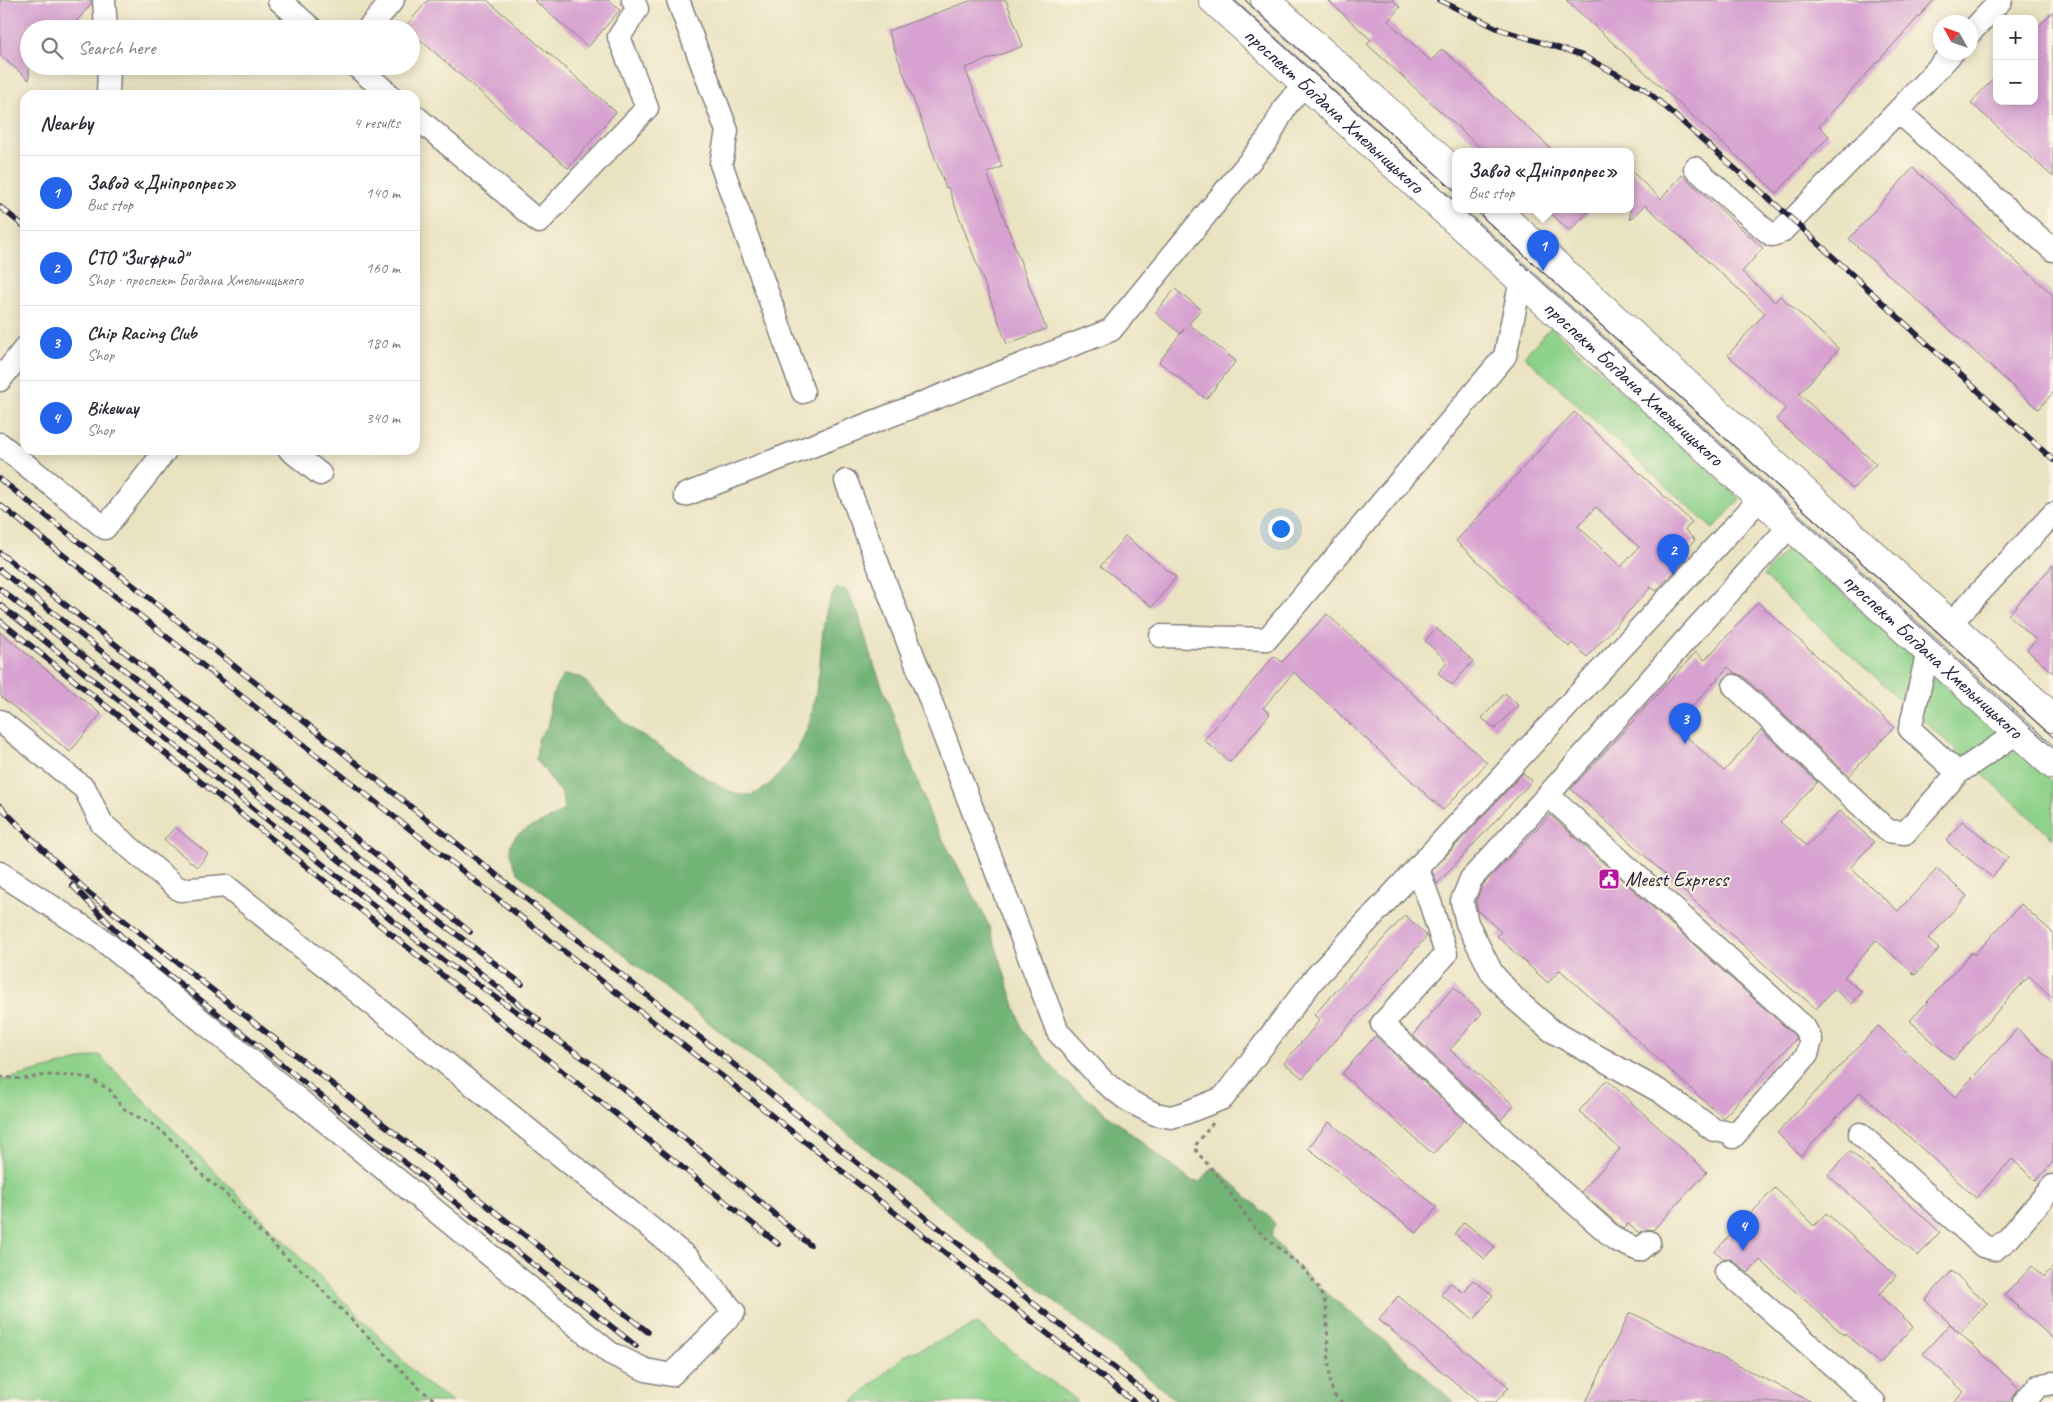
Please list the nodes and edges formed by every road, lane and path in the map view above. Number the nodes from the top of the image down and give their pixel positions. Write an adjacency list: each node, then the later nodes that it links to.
1 (104, 0): 9 (lane)
2 (279, 0): 10 (lane)
3 (394, 0): 11 (lane)
4 (633, 0): 20 (lane)
5 (678, 0): 28 (lane)
6 (1213, 0): 16 (main road, проспект Богдана Хмельницького)
7 (1265, 0): 22 (main road, проспект Богдана Хмельницького)
8 (2001, 0): 12 (lane)
9 (105, 20)
10 (302, 20)
11 (376, 20)
12 (1978, 24)
13 (1946, 60): 19 (lane)
14 (109, 75): 17 (lane)
15 (367, 75): 18 (lane)
16 (1305, 83): 25 (main road, проспект Богдана Хмельницького); 34 (lane)
17 (108, 90)
18 (384, 90)
19 (1898, 112): 21 (lane); 24 (lane)
20 (420, 120)
21 (1694, 168)
22 (1452, 169)
23 (1499, 213): 38 (main road, проспект Богдана Хмельницького)
24 (2053, 250)
25 (1521, 280): 35 (main road, проспект Богдана Хмельницького); 39 (lane)
26 (20, 354): 27 (lane)
27 (0, 380)
28 (803, 392)
29 (0, 444): 30 (lane)
30 (162, 455)
31 (296, 455): 32 (lane)
32 (320, 474)
33 (846, 481): 51 (lane)
34 (685, 495)
35 (1760, 498): 37 (main road, проспект Богдана Хмельницького); 48 (lane)
36 (2053, 514): 38 (lane)
37 (1790, 526): 40 (main road, проспект Богдана Хмельницького); 47 (lane)
38 (1950, 624): 42 (main road, проспект Богдана Хмельницького)
39 (1161, 636)
40 (1928, 651): 44 (main road, проспект Богдана Хмельницького); 46 (lane)
41 (1734, 686): 46 (lane)
42 (2053, 718)
43 (0, 721): 49 (lane)
44 (2017, 733): 45 (main road, проспект Богдана Хмельницького); 46 (lane)
45 (2053, 766)
46 (1958, 773)
47 (1548, 795): 47 (lane)
48 (1417, 868): 51 (lane); 54 (lane)
49 (0, 873)
50 (0, 1076): 57 (path)
51 (1223, 1098): 58 (path)
52 (1860, 1134): 53 (lane)
53 (2053, 1186)
54 (1649, 1242)
55 (1726, 1271): 59 (lane)
56 (2053, 1383): 60 (lane)
57 (437, 1402)
58 (1342, 1402)
59 (1874, 1402)
60 (2024, 1402)

